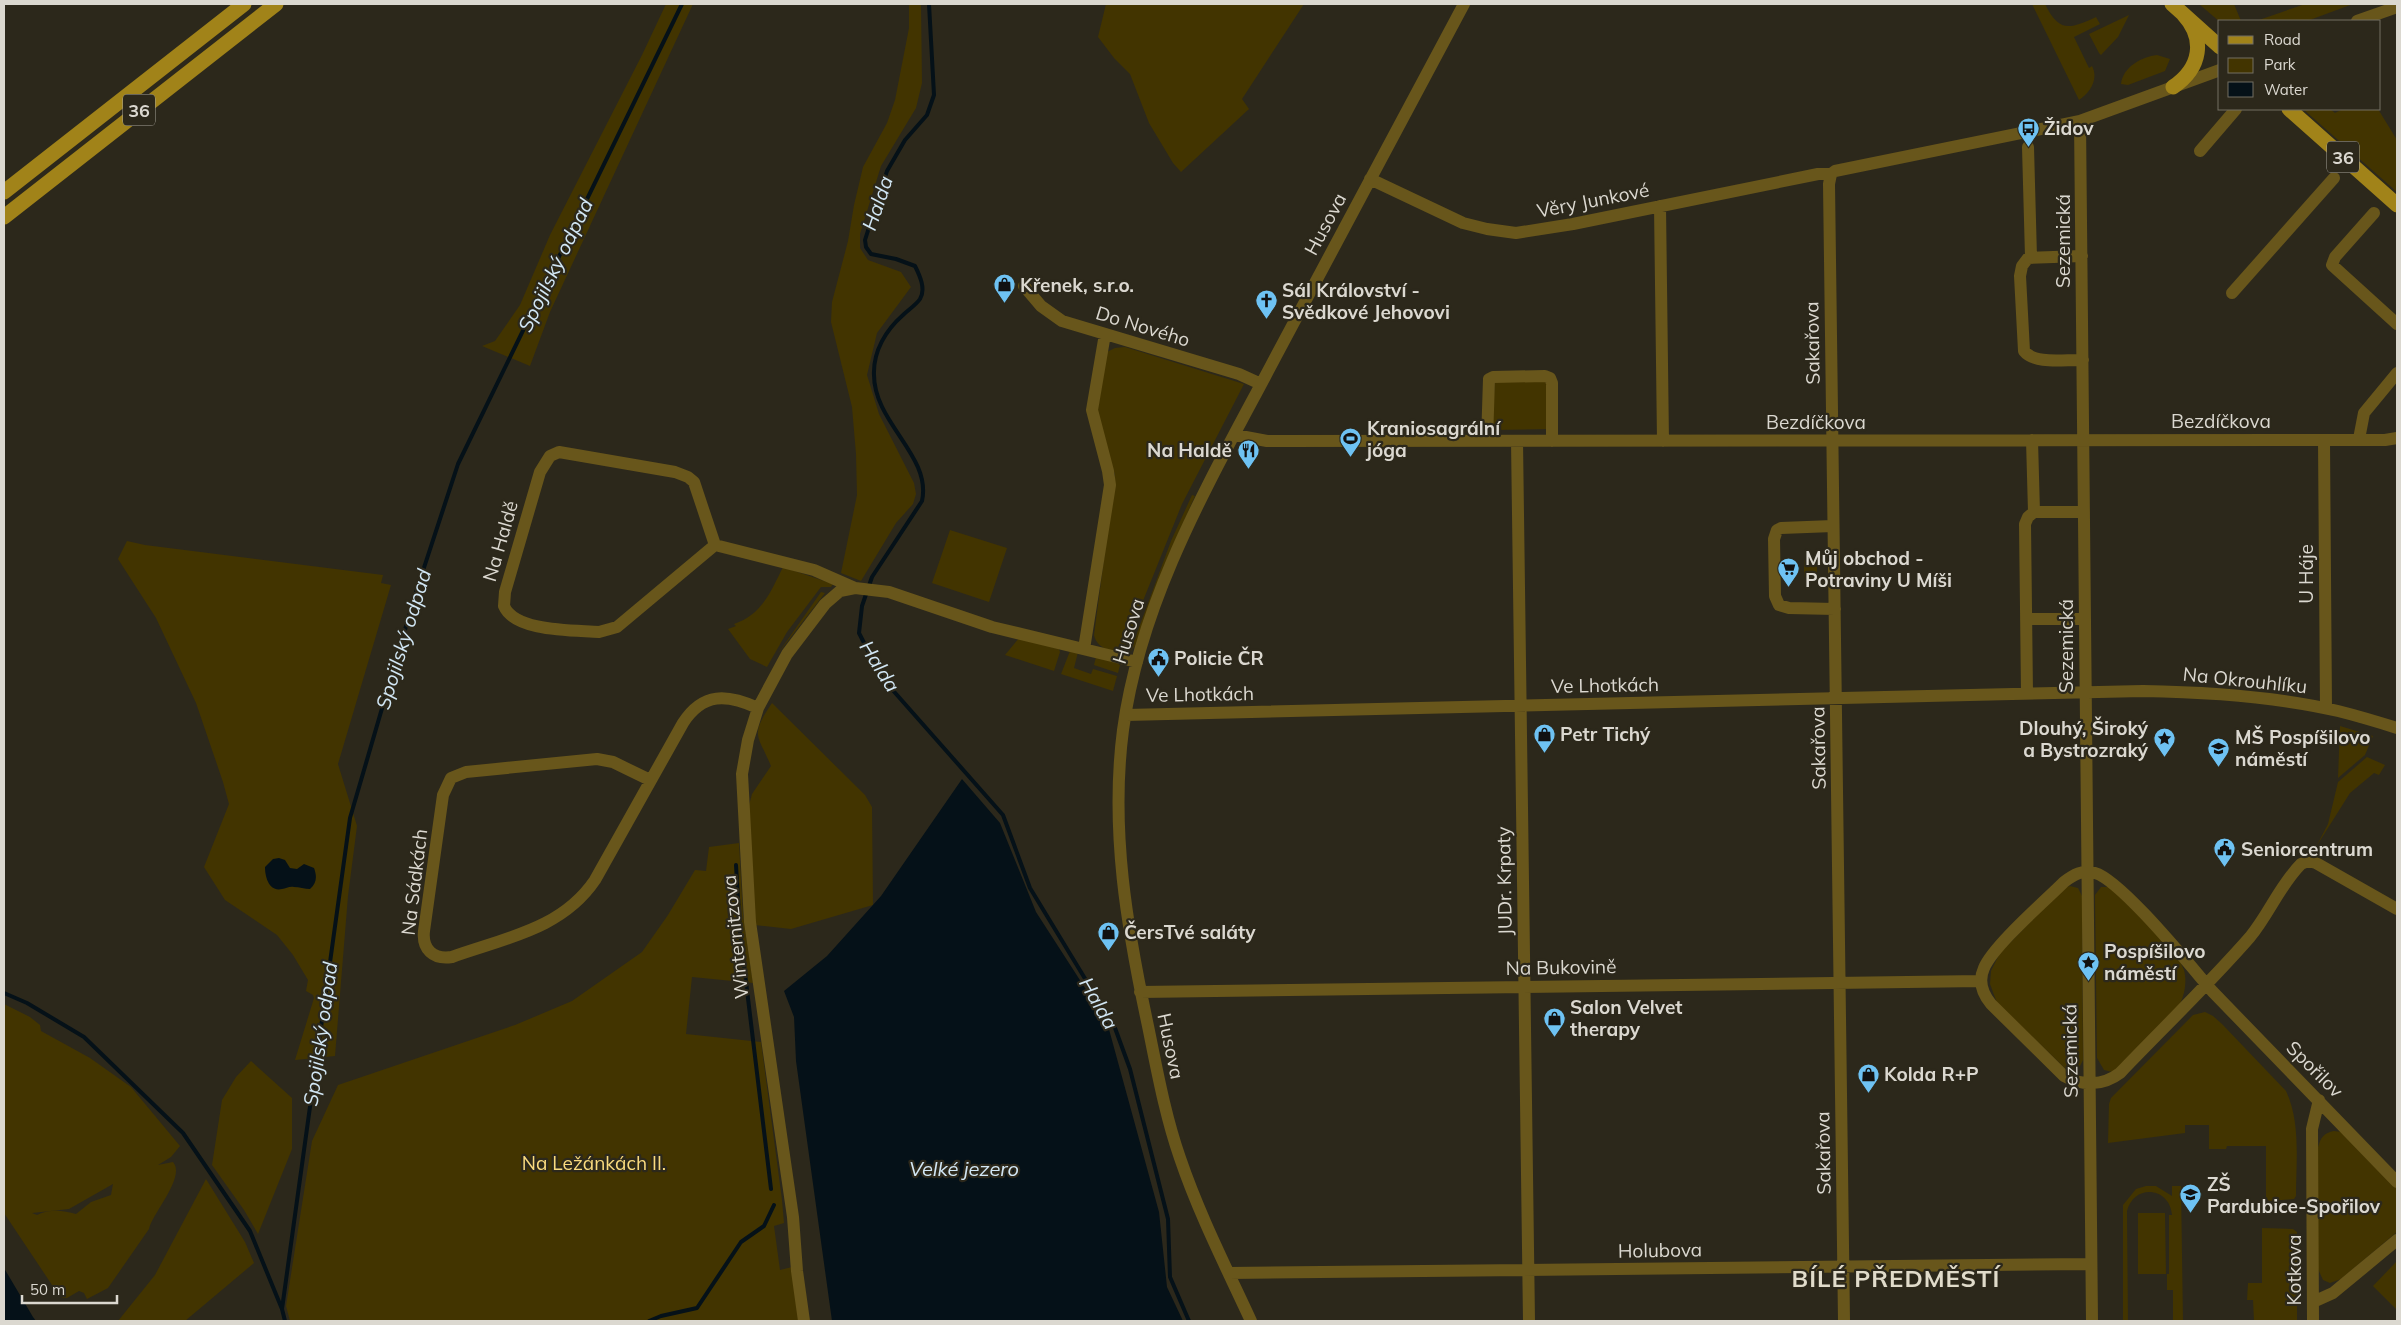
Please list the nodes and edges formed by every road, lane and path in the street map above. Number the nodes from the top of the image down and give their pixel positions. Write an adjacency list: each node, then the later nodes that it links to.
1 (244, 4): 18 (main road, 36)
2 (276, 4): 22 (main road, 36)
3 (1464, 4): 17 (street, Husova)
4 (2397, 7): 6 (street)
5 (2177, 9): 7 (main road); 9 (main road)
6 (2360, 20)
7 (2218, 45)
8 (2218, 71): 9 (street, Věry Junkové)
9 (2173, 87): 12 (street, Věry Junkové)
10 (2235, 110): 14 (street)
11 (2290, 110): 19 (main road, 36)
12 (2080, 121): 15 (street, Věry Junkové); 23 (street, Sezemická)
13 (2028, 147): 24 (street)
14 (2200, 151)
15 (1831, 174): 20 (street, Věry Junkové); 34 (street, Sakařova)
16 (2334, 178): 26 (street)
17 (1370, 179): 20 (street, Věry Junkové); 31 (street, Husova)
18 (4, 192)
19 (2397, 205)
20 (1660, 206): 42 (street)
21 (2374, 213): 27 (street)
22 (4, 217)
23 (2082, 256): 24 (street); 29 (street, Sezemická)
24 (2031, 257): 29 (street)
25 (1024, 286): 28 (street, Do Nového)
26 (2232, 293)
27 (2397, 324)
28 (1105, 334): 31 (street, Do Nového); 51 (street, Husova)
29 (2082, 360): 36 (street, Sezemická)
30 (2397, 372): 38 (street)
31 (1261, 384): 32 (street, Husova)
32 (1235, 435): 39 (street, Bezdíčkova); 52 (street, Husova)
33 (2397, 438): 38 (street, Bezdíčkova)
34 (1832, 440): 35 (street, Bezdíčkova); 42 (street, Bezdíčkova); 45 (street, Sakařova)
35 (2032, 440): 36 (street, Bezdíčkova); 43 (street)
36 (2083, 440): 37 (street, Bezdíčkova); 44 (street, Sezemická)
37 (2324, 440): 38 (street, Bezdíčkova); 58 (street, U Háje)
38 (2360, 440)
39 (1488, 441): 40 (street, Bezdíčkova); 41 (street)
40 (1517, 441): 41 (street, Bezdíčkova); 56 (street, JUDr. Krpaty)
41 (1552, 441): 42 (street, Bezdíčkova)
42 (1663, 441)
43 (2034, 512): 44 (street); 49 (street)
44 (2084, 512): 50 (street, Sezemická)
45 (1834, 526): 48 (street, Sakařova); 48 (street)
46 (715, 545): 46 (street, Na Haldě); 47 (street)
47 (855, 588): 51 (street); 57 (street, Winternitzova)
48 (1835, 609): 55 (street, Sakařova)
49 (2026, 619): 50 (street); 54 (street)
50 (2085, 619): 53 (street, Sezemická)
51 (1084, 649): 52 (street)
52 (1137, 662): 59 (street, Husova)
53 (2086, 692): 54 (street, Ve Lhotkách); 58 (street, Na Okrouhlíku); 62 (street, Sezemická)
54 (2027, 693): 55 (street, Ve Lhotkách)
55 (1836, 698): 56 (street, Ve Lhotkách); 65 (street, Sakařova)
56 (1520, 705): 59 (street, Ve Lhotkách); 67 (street, JUDr. Krpaty)
57 (758, 708): 61 (street, Na Sádkách); 78 (street, Winternitzova)
58 (2326, 708): 60 (street, Na Okrouhlíku)
59 (1126, 715): 68 (street, Husova)
60 (2394, 727)
61 (650, 780): 61 (street, Na Sádkách)
62 (2087, 871): 64 (street); 66 (street, Spořilov); 69 (street, Sezemická)
63 (2397, 909): 66 (street)
64 (1981, 981): 65 (street, Na Bukovině); 69 (street)
65 (1839, 982): 67 (street, Na Bukovině); 74 (street, Sakařova)
66 (2205, 984): 69 (street); 70 (street, Spořilov)
67 (1524, 987): 68 (street, Na Bukovině); 75 (street, JUDr. Krpaty)
68 (1140, 992): 76 (street, Husova)
69 (2089, 1084): 73 (street, Sezemická)
70 (2319, 1100): 71 (street, Spořilov); 77 (street, Kotkova)
71 (2397, 1182)
72 (2397, 1240): 77 (street)
73 (2091, 1264): 74 (street, Holubova); 82 (street, Sezemická)
74 (1843, 1267): 75 (street, Holubova); 81 (street, Sakařova)
75 (1528, 1270): 76 (street, Holubova); 80 (street, JUDr. Krpaty)
76 (1229, 1273): 79 (street, Husova)
77 (2313, 1302): 83 (street, Kotkova)
78 (804, 1321)
79 (1251, 1321)
80 (1529, 1321)
81 (1844, 1321)
82 (2092, 1321)
83 (2313, 1321)

